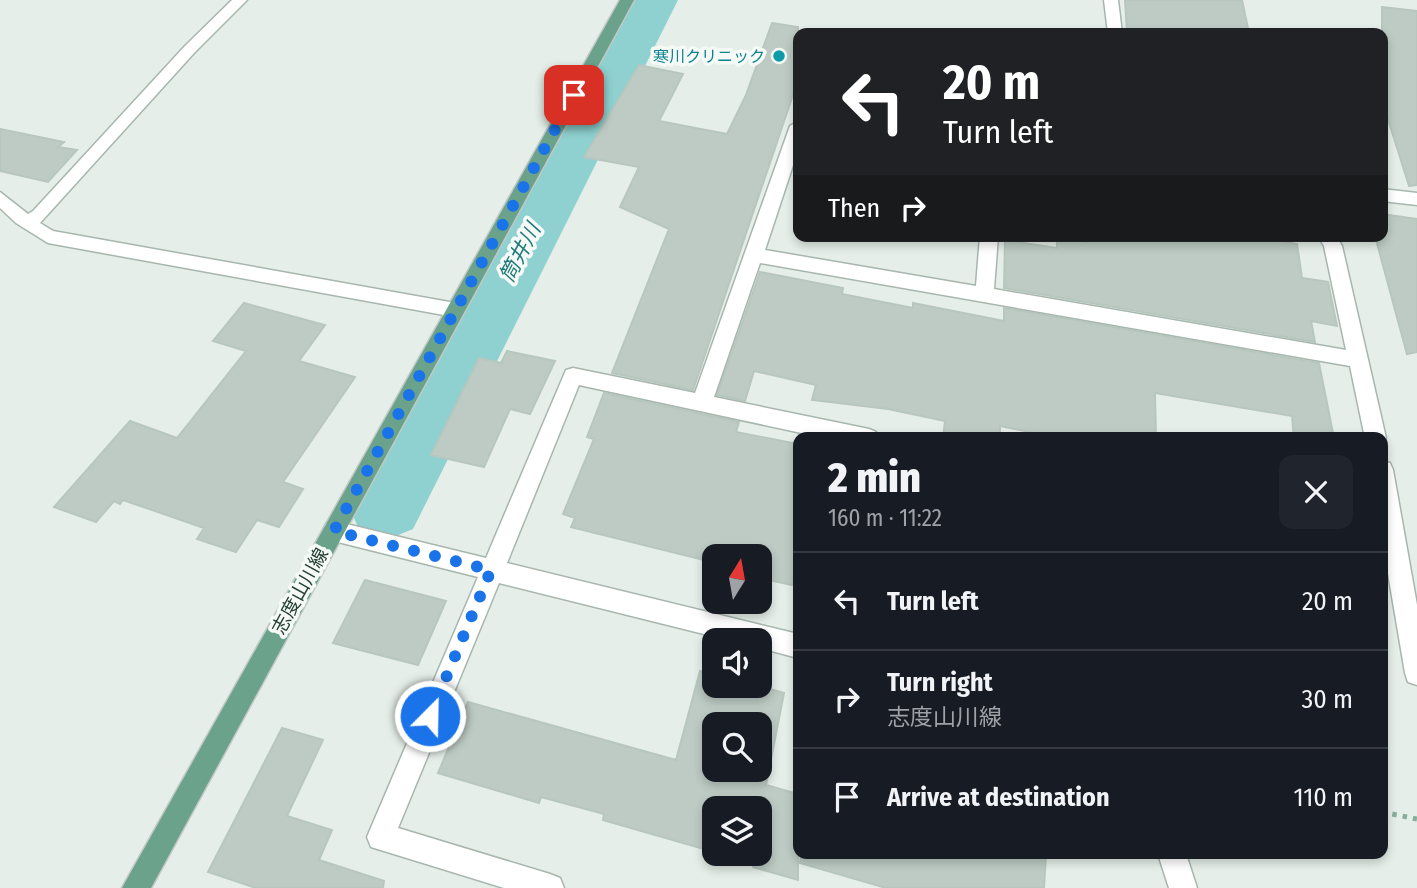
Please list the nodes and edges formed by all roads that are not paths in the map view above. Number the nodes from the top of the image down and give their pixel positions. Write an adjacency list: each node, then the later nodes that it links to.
1 (240, 0): 9 (street)
2 (627, 0): 14 (main road, 志度山川線)
3 (1111, 0): 4 (street)
4 (1114, 28)
5 (793, 141): 12 (street)
6 (1388, 196): 8 (street)
7 (0, 198): 9 (street)
8 (1417, 199)
9 (29, 222): 14 (street)
10 (988, 242): 13 (street)
11 (1331, 242): 15 (street)
12 (754, 256): 13 (street); 16 (street)
13 (984, 295): 15 (street)
14 (455, 310): 20 (main road, 志度山川線)
15 (1361, 360): 18 (street)
16 (702, 403): 17 (street); 21 (street)
17 (840, 432)
18 (1375, 432)
19 (1388, 505): 23 (street)
20 (334, 531): 21 (street); 25 (main road, 志度山川線)
21 (491, 570): 22 (street); 26 (street)
22 (793, 645)
23 (1417, 673)
24 (1174, 859): 27 (street)
25 (136, 888)
26 (550, 888)
27 (1183, 888)

